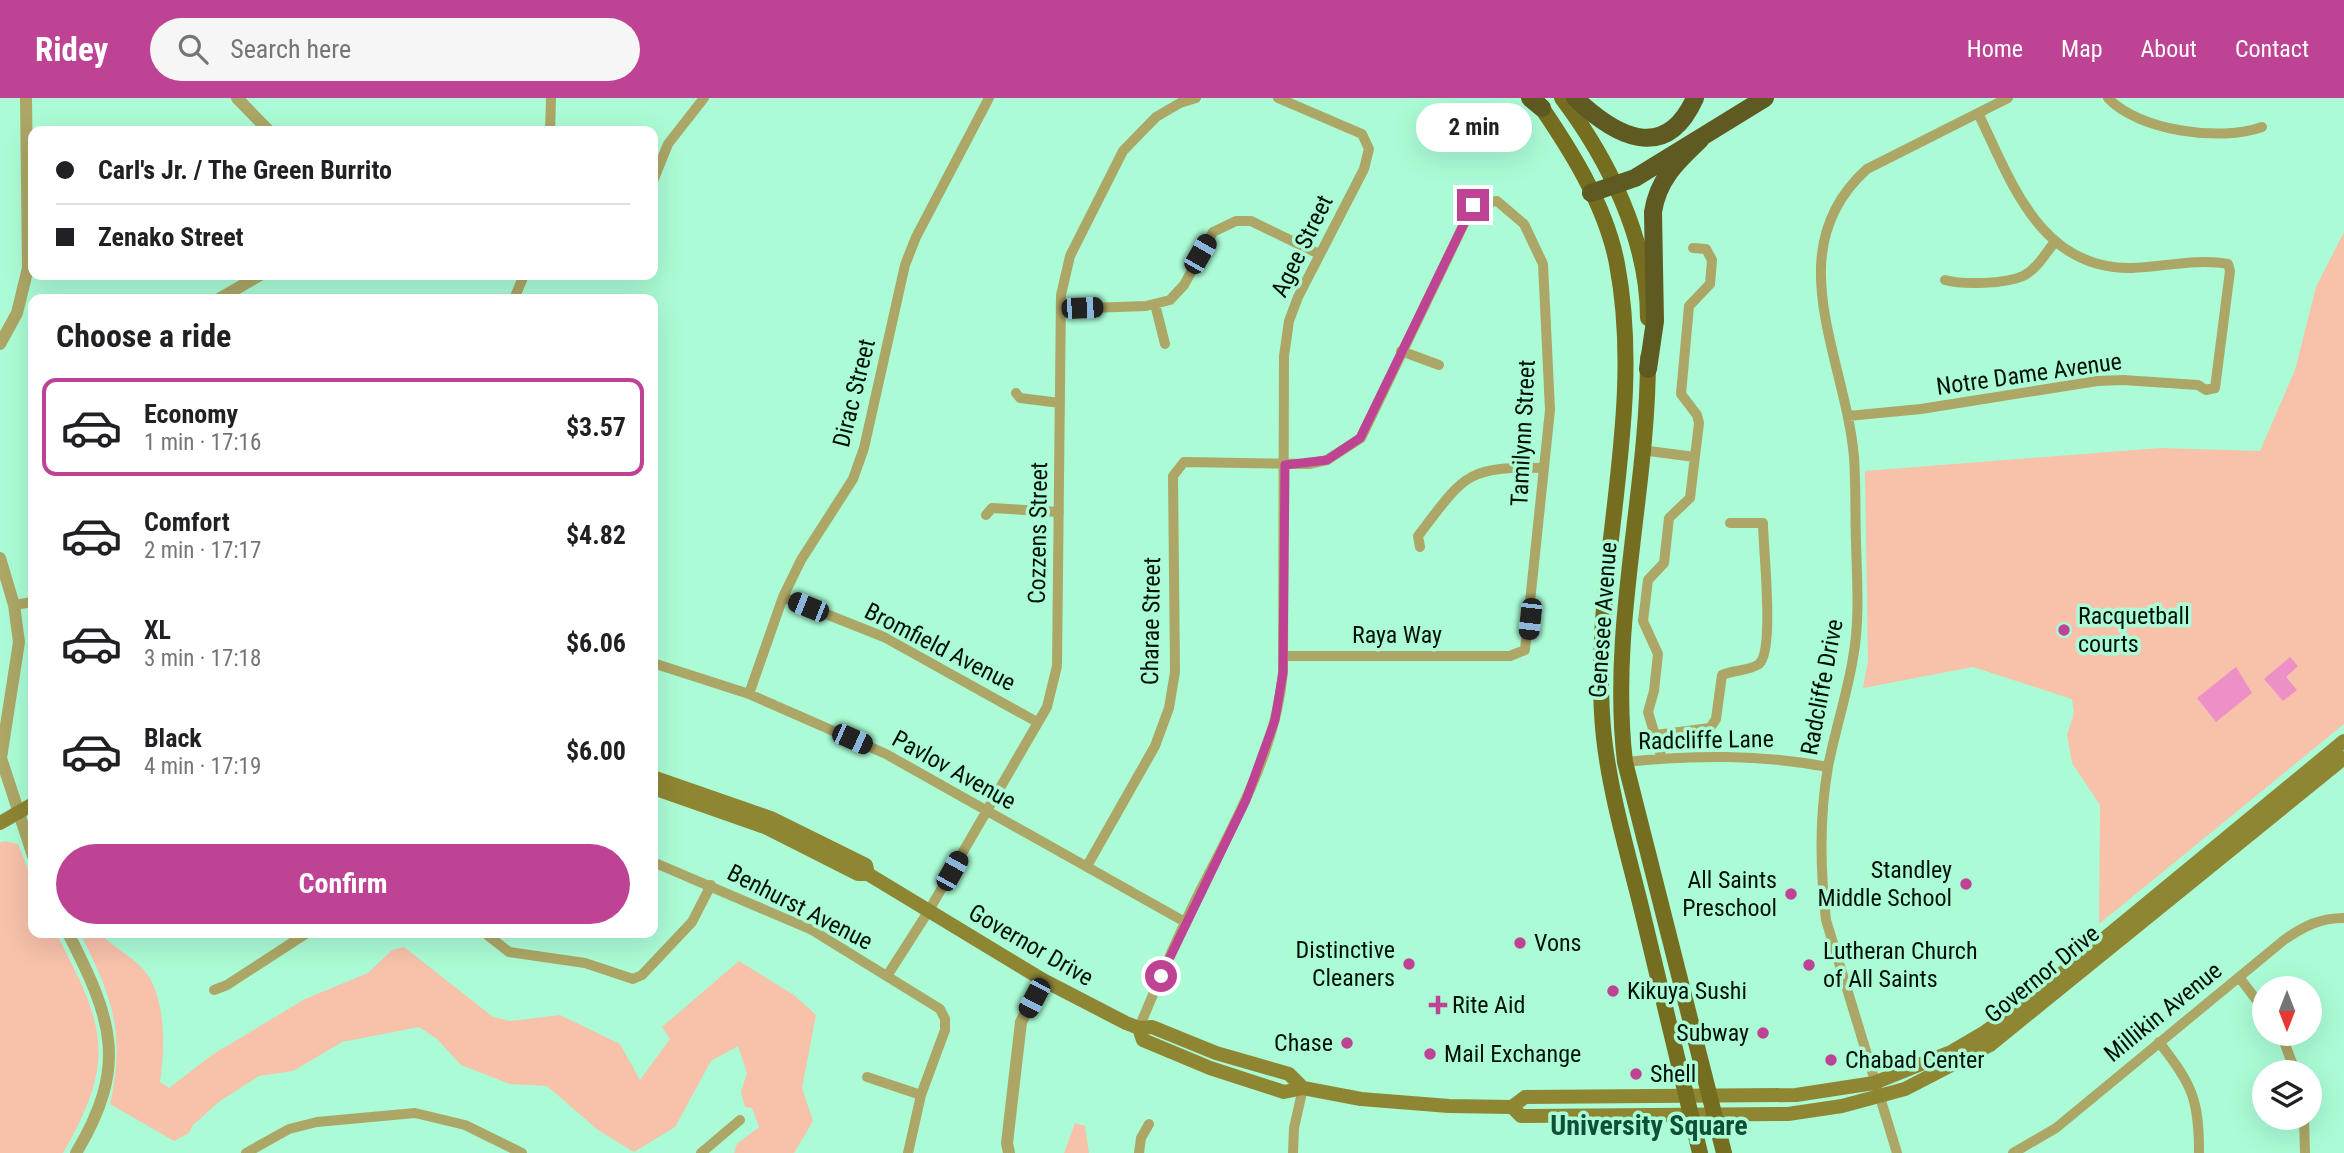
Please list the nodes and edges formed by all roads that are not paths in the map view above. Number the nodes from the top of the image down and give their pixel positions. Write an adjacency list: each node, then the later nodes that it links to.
1 (26, 98): 23 (street)
2 (237, 98): 16 (street)
3 (551, 98): 17 (street)
4 (704, 98): 20 (street)
5 (989, 98): 51 (street, Dirac Street)
6 (1196, 98): 32 (street, Cozzens Street)
7 (1278, 98): 26 (street, Agee Street)
8 (1562, 98): 21 (main road, Genesee Avenue)
9 (1575, 98): 10 (highway)
10 (1695, 98)
11 (1765, 98): 19 (highway)
12 (2008, 98): 15 (street)
13 (2108, 98): 18 (street)
14 (1536, 101): 22 (main road, Genesee Avenue)
15 (1978, 113): 24 (street); 40 (street, Radcliffe Drive)
16 (264, 126)
17 (550, 126)
18 (2262, 127)
19 (1699, 140): 21 (highway); 37 (highway)
20 (658, 169)
21 (1614, 185): 22 (highway); 37 (main road, Genesee Avenue)
22 (1591, 193): 41 (main road, Genesee Avenue)
23 (28, 211)
24 (2054, 243): 29 (street); 40 (street, Notre Dame Avenue)
25 (1693, 248): 43 (street)
26 (1319, 254): 31 (street); 44 (street, Agee Street)
27 (28, 272): 33 (street)
28 (251, 280): 30 (street)
29 (1945, 280)
30 (228, 294)
31 (1155, 304): 32 (street); 34 (street)
32 (1061, 309): 39 (street, Cozzens Street)
33 (0, 344)
34 (1165, 344)
35 (1401, 351): 36 (street); 44 (street); 45 (street, Tamilynn Street)
36 (1439, 365)
37 (1648, 369): 42 (main road, Genesee Avenue)
38 (1016, 393): 39 (street)
39 (1060, 403): 46 (street, Cozzens Street)
40 (1848, 416): 64 (street, Radcliffe Drive)
41 (1620, 445): 42 (main road); 91 (main road, Genesee Avenue)
42 (1641, 450): 43 (street); 63 (main road, Genesee Avenue)
43 (1695, 457): 59 (street)
44 (1285, 465): 54 (street, Agee Street); 71 (street, Charae Street)
45 (1544, 468): 49 (street); 55 (street, Tamilynn Street)
46 (1059, 512): 47 (street); 58 (street, Cozzens Street)
47 (986, 515)
48 (1730, 523): 59 (street)
49 (1420, 547)
50 (0, 558): 53 (street)
51 (783, 597): 57 (street, Dirac Street); 58 (street, Bromfield Avenue)
52 (28, 603): 53 (street)
53 (14, 605): 68 (street)
54 (1283, 656): 55 (street, Raya Way); 76 (street, Agee Street)
55 (1510, 656)
56 (658, 665): 57 (street, Pavlov Avenue)
57 (749, 694): 67 (street, Pavlov Avenue)
58 (1037, 722): 67 (street, Cozzens Street)
59 (1656, 735): 62 (street)
60 (2344, 741): 89 (main road, Governor Drive)
61 (2344, 758): 89 (main road, Governor Drive)
62 (1662, 759): 63 (street, Radcliffe Lane); 64 (street, Radcliffe Lane)
63 (1625, 762): 92 (main road, Genesee Avenue)
64 (1828, 767): 89 (street, Radcliffe Drive)
65 (658, 779): 72 (main road, Governor Drive)
66 (658, 790): 72 (main road, Governor Drive)
67 (985, 812): 71 (street, Pavlov Avenue); 74 (street, Cozzens Street)
68 (26, 816): 69 (main road)
69 (0, 823)
70 (658, 864): 73 (street, Benhurst Avenue)
71 (1087, 866): 76 (street, Pavlov Avenue)
72 (868, 874): 74 (main road, Governor Drive)
73 (711, 885): 79 (street); 80 (street, Benhurst Avenue)
74 (928, 912): 80 (street, Cozzens Street); 82 (main road, Governor Drive)
75 (2344, 918): 81 (street, Millikin Avenue)
76 (1185, 922): 85 (street, Agee Street)
77 (71, 938): 99 (street)
78 (299, 938): 83 (street)
79 (491, 938)
80 (887, 976): 90 (street, Benhurst Avenue)
81 (2239, 977): 84 (street); 86 (street, Millikin Avenue)
82 (1043, 980): 85 (main road, Governor Drive); 104 (street)
83 (214, 990)
84 (2252, 994)
85 (1139, 1028): 88 (main road, Governor Drive)
86 (2159, 1041): 110 (street, Millikin Avenue); 111 (street)
87 (867, 1077): 90 (street)
88 (1303, 1088): 93 (main road, Governor Drive); 106 (street)
89 (1876, 1090): 92 (main road, Governor Drive); 95 (main road, Governor Drive); 109 (street, Radcliffe Drive)
90 (921, 1095): 103 (street)
91 (1689, 1096): 92 (main road, Governor Drive); 93 (main road, Governor Drive); 94 (main road, Genesee Avenue)
92 (1710, 1096): 95 (main road, Genesee Avenue)
93 (1512, 1107): 94 (main road, Governor Drive)
94 (1693, 1114): 95 (main road, Governor Drive); 107 (main road, Genesee Avenue)
95 (1714, 1115): 108 (main road, Genesee Avenue)
96 (740, 1120): 102 (street)
97 (1149, 1124): 105 (street)
98 (2304, 1130): 112 (street)
99 (76, 1153)
100 (246, 1153): 101 (street)
101 (523, 1153)
102 (701, 1153)
103 (908, 1153)
104 (1009, 1153)
105 (1139, 1153)
106 (1293, 1153)
107 (1700, 1153)
108 (1724, 1153)
109 (1897, 1153)
110 (2013, 1153)
111 (2199, 1153)
112 (2305, 1153)

